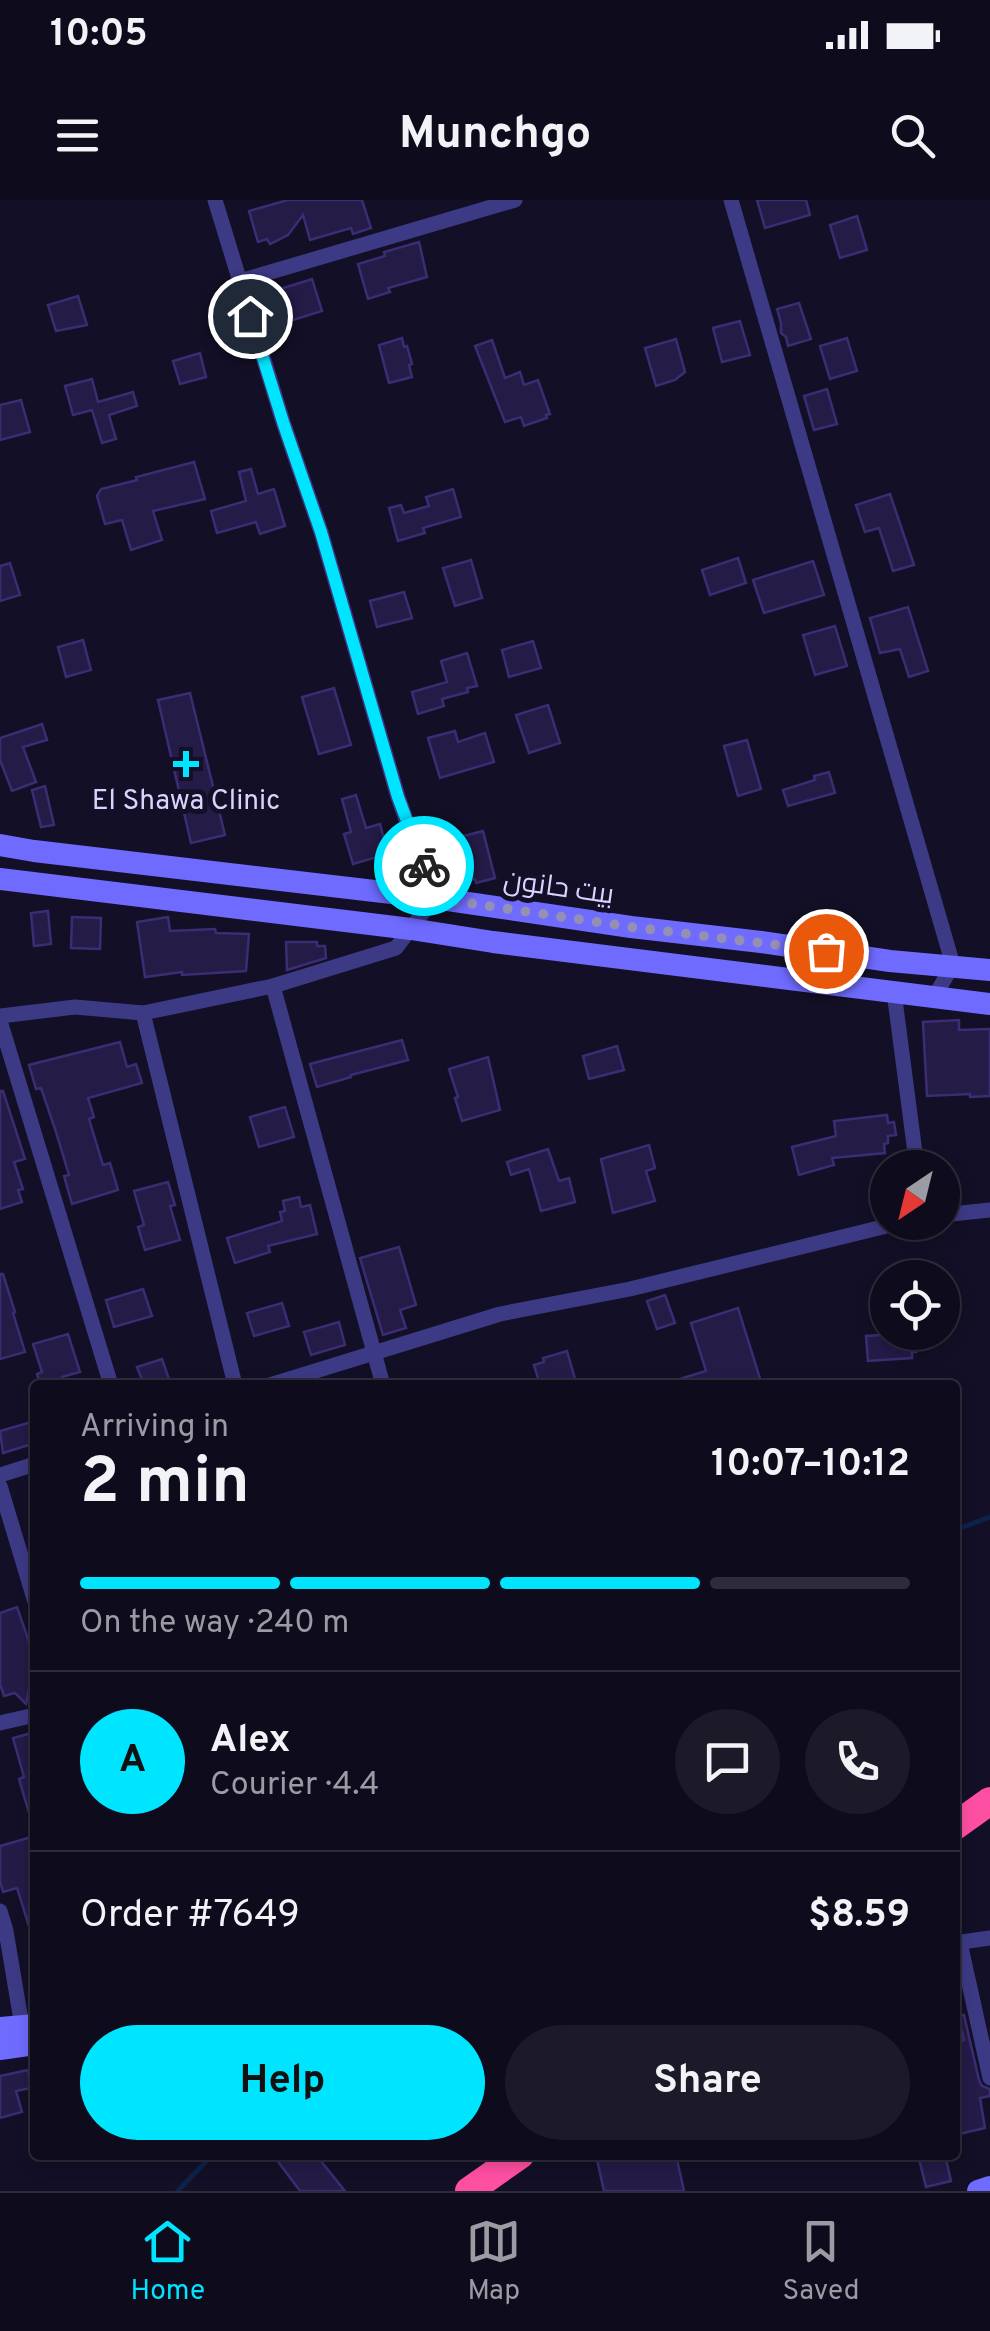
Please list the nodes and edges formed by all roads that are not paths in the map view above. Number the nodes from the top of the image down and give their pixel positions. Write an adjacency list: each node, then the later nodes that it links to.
1 (214, 200): 4 (street)
2 (515, 200): 4 (street)
3 (730, 200): 9 (street)
4 (240, 282): 7 (street)
5 (0, 845): 7 (main road, بيت حانون)
6 (0, 879): 8 (main road)
7 (434, 898): 8 (street); 9 (main road, بيت حانون)
8 (411, 929): 11 (street); 12 (main road)
9 (952, 965): 10 (main road, بيت حانون); 13 (street)
10 (990, 970)
11 (274, 986): 15 (street); 21 (street)
12 (894, 992): 13 (main road); 17 (street)
13 (934, 997): 14 (main road)
14 (990, 1004)
15 (143, 1013): 16 (street); 23 (street)
16 (0, 1019): 22 (street)
17 (915, 1150)
18 (990, 1210): 19 (street)
19 (960, 1213)
20 (870, 1230): 21 (street)
21 (373, 1353): 24 (street); 25 (street)
22 (109, 1380)
23 (234, 1380)
24 (286, 1380)
25 (381, 1380)
26 (30, 1466): 27 (street)
27 (0, 1475)
28 (0, 1486): 29 (street)
29 (30, 1585)
30 (30, 1715): 31 (street)
31 (0, 1723)
32 (990, 1801): 33 (highway)
33 (960, 1822)
34 (0, 1911): 38 (street)
35 (990, 1938): 36 (street)
36 (960, 1943)
37 (960, 1955): 40 (street)
38 (23, 2031): 39 (main road)
39 (0, 2049)
40 (990, 2078)
41 (513, 2160): 44 (highway)
42 (534, 2160): 45 (highway)
43 (990, 2187): 46 (main road)
44 (469, 2191)
45 (502, 2191)
46 (978, 2191)

